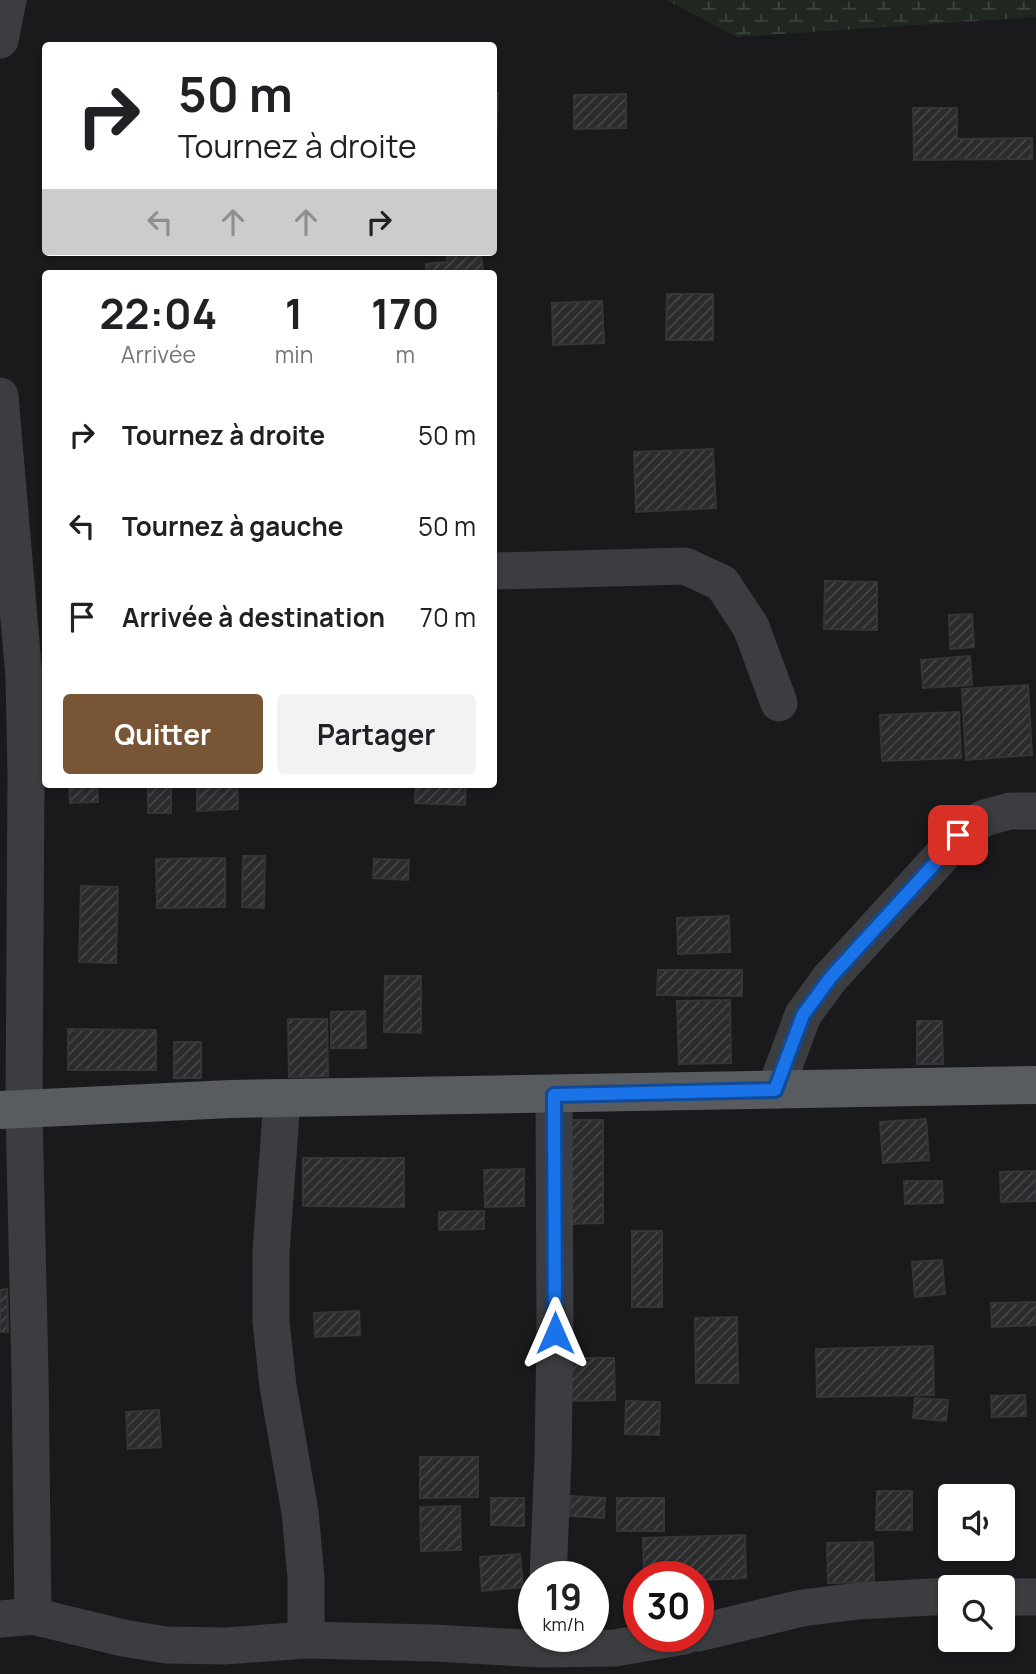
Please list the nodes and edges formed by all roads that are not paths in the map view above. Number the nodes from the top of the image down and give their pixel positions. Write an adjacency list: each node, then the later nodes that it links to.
1 (8, 0): 2 (street)
2 (0, 40)
3 (0, 396): 5 (street)
4 (497, 571): 6 (street)
5 (30, 576): 12 (street)
6 (779, 703)
7 (1036, 811): 9 (street)
8 (1036, 1085): 9 (main road)
9 (775, 1090): 10 (main road)
10 (554, 1095): 11 (main road); 13 (street)
11 (282, 1099): 12 (main road); 19 (street)
12 (12, 1110): 17 (street)
13 (549, 1561)
14 (938, 1597): 18 (street)
15 (1015, 1597): 16 (street)
16 (1036, 1597)
17 (16, 1617): 19 (street)
18 (714, 1629)
19 (306, 1640): 21 (street)
20 (623, 1647): 21 (street)
21 (541, 1653)

